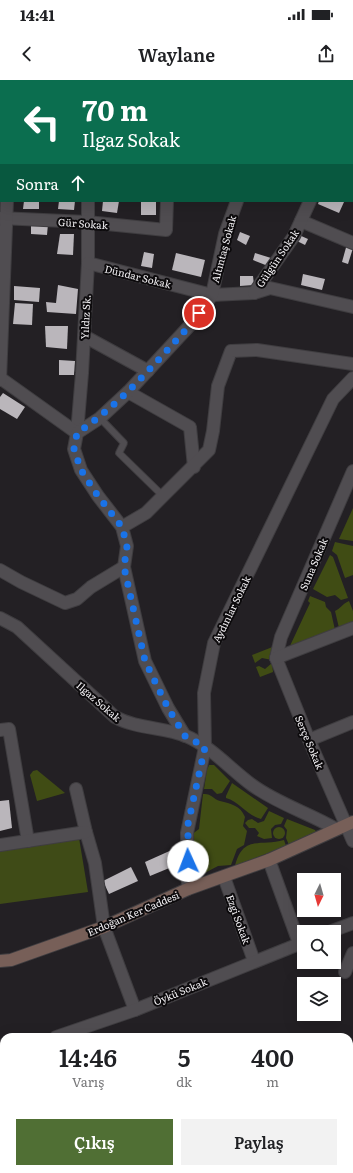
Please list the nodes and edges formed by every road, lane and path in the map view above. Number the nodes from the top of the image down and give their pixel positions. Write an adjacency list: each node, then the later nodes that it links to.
1 (7, 202): 6 (street)
2 (88, 202): 8 (street, Yıldız Sk.)
3 (167, 202): 8 (street, Gür Sokak)
4 (237, 202): 12 (street, Altıntaş Sokak)
5 (310, 202): 7 (street, Gülgün Sokak)
6 (3, 218): 8 (street, Gür Sokak); 18 (street)
7 (301, 221): 9 (street); 11 (street, Gülgün Sokak)
8 (87, 222): 10 (street, Yıldız Sk.)
9 (353, 243)
10 (88, 263): 12 (street, Dündar Sokak); 14 (street, Yıldız Sk.)
11 (254, 293): 12 (street, Dündar Sokak); 13 (street, Dündar Sokak)
12 (212, 295): 16 (street, Altıntaş Sokak)
13 (353, 307)
14 (84, 336): 16 (street); 21 (street, Yıldız Sk.)
15 (353, 364): 22 (street)
16 (148, 371): 19 (street, Altıntaş Sokak)
17 (353, 378): 35 (street, Aydınlar Sokak)
18 (0, 379): 21 (street)
19 (128, 392): 20 (street, Altıntaş Sokak); 22 (street)
20 (100, 418): 21 (street, Altıntaş Sokak); 24 (lane)
21 (77, 433): 25 (street, Yıldız Sk.)
22 (194, 467): 24 (street)
23 (352, 473): 30 (street, Suna Sokak)
24 (163, 496): 25 (street)
25 (122, 527): 26 (street)
26 (124, 567): 27 (street); 33 (street)
27 (0, 570)
28 (0, 618): 33 (street, Ilgaz Sokak)
29 (353, 628): 30 (street)
30 (276, 658): 34 (street, Serçe Sokak)
31 (353, 722): 34 (street)
32 (0, 730): 39 (street)
33 (185, 736): 35 (street, Ilgaz Sokak)
34 (309, 740): 37 (street, Serçe Sokak)
35 (205, 747): 37 (street, Ilgaz Sokak); 44 (street, Aydınlar Sokak)
36 (76, 789): 38 (street)
37 (345, 826): 40 (street, Serçe Sokak); 42 (main road, Erdoğan Ker Caddesi)
38 (86, 832): 39 (street); 46 (street)
39 (28, 841): 41 (street)
40 (353, 841)
41 (0, 845)
42 (269, 860): 43 (main road, Erdoğan Ker Caddesi); 48 (street)
43 (224, 877): 44 (main road, Erdoğan Ker Caddesi); 52 (street, Ezgi Sokak)
44 (188, 889): 46 (main road, Erdoğan Ker Caddesi)
45 (353, 923): 47 (street)
46 (104, 926): 51 (main road, Erdoğan Ker Caddesi); 54 (street)
47 (341, 928)
48 (297, 930)
49 (297, 944): 52 (street, Öykü Sokak)
50 (353, 953): 53 (street)
51 (0, 961)
52 (254, 961): 54 (street, Öykü Sokak)
53 (345, 972)
54 (135, 1010): 55 (street, Öykü Sokak)
55 (68, 1033)

